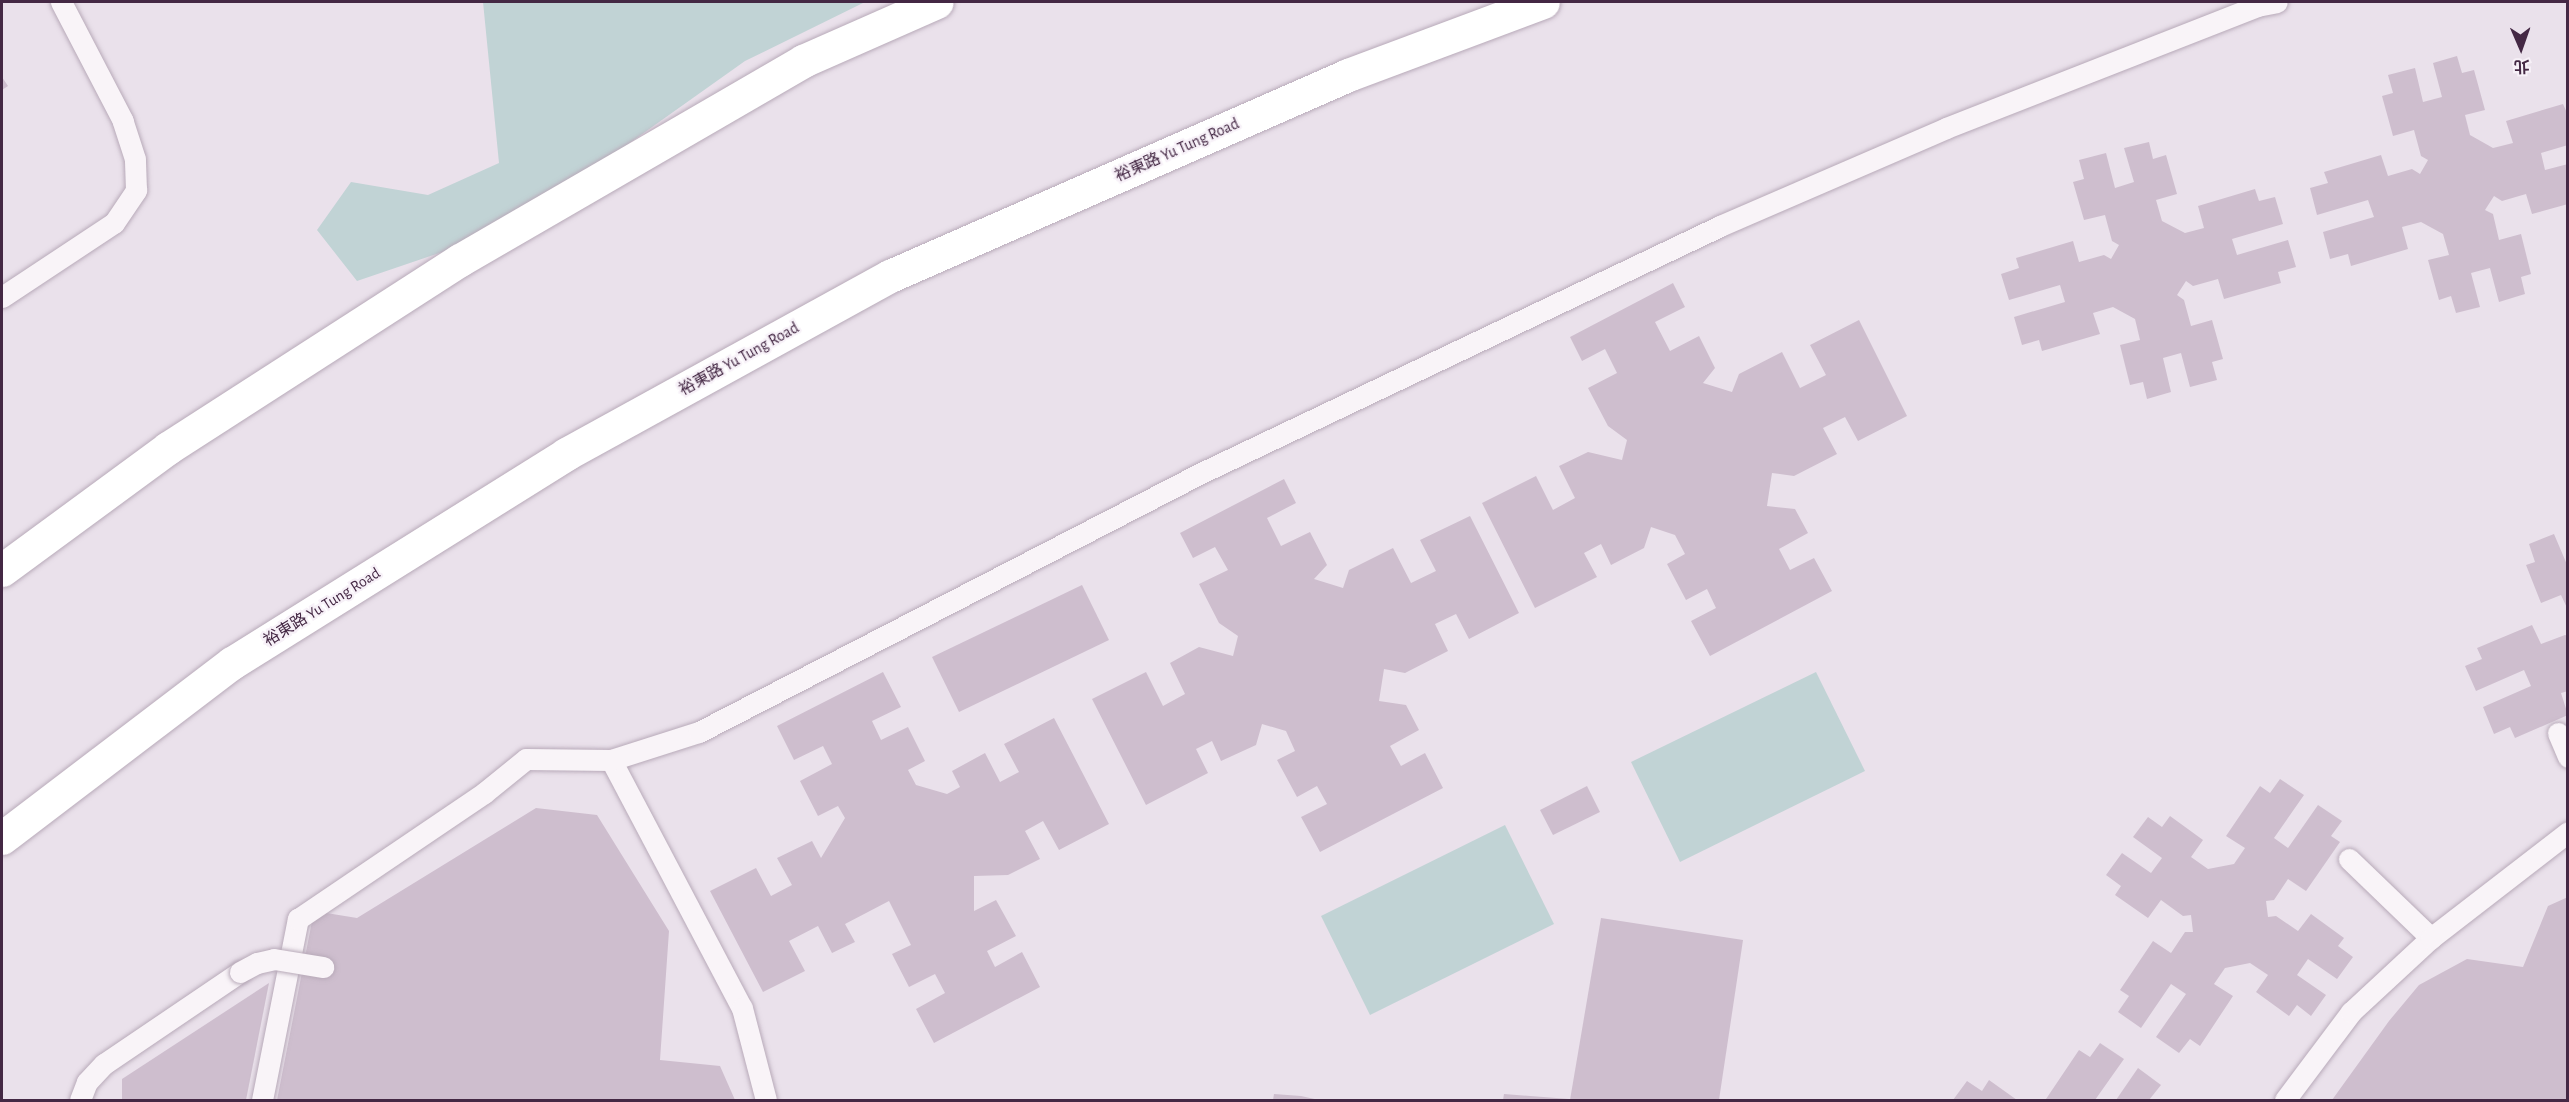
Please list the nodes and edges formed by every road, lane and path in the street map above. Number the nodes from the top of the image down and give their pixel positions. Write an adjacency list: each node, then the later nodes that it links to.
1 (61, 2): 5 (lane)
2 (937, 2): 6 (main road)
3 (1543, 2): 11 (main road, 裕東路 Yu Tung Road)
4 (2263, 3): 9 (lane)
5 (2, 297)
6 (2, 570)
7 (2558, 733): 8 (lane)
8 (2568, 757)
9 (611, 760): 16 (lane); 17 (lane)
10 (2568, 832): 13 (lane)
11 (2, 838)
12 (2349, 859): 13 (lane)
13 (2431, 938): 18 (lane)
14 (323, 967): 15 (lane, bridge)
15 (80, 1101)
16 (262, 1101)
17 (766, 1101)
18 (2285, 1101)

